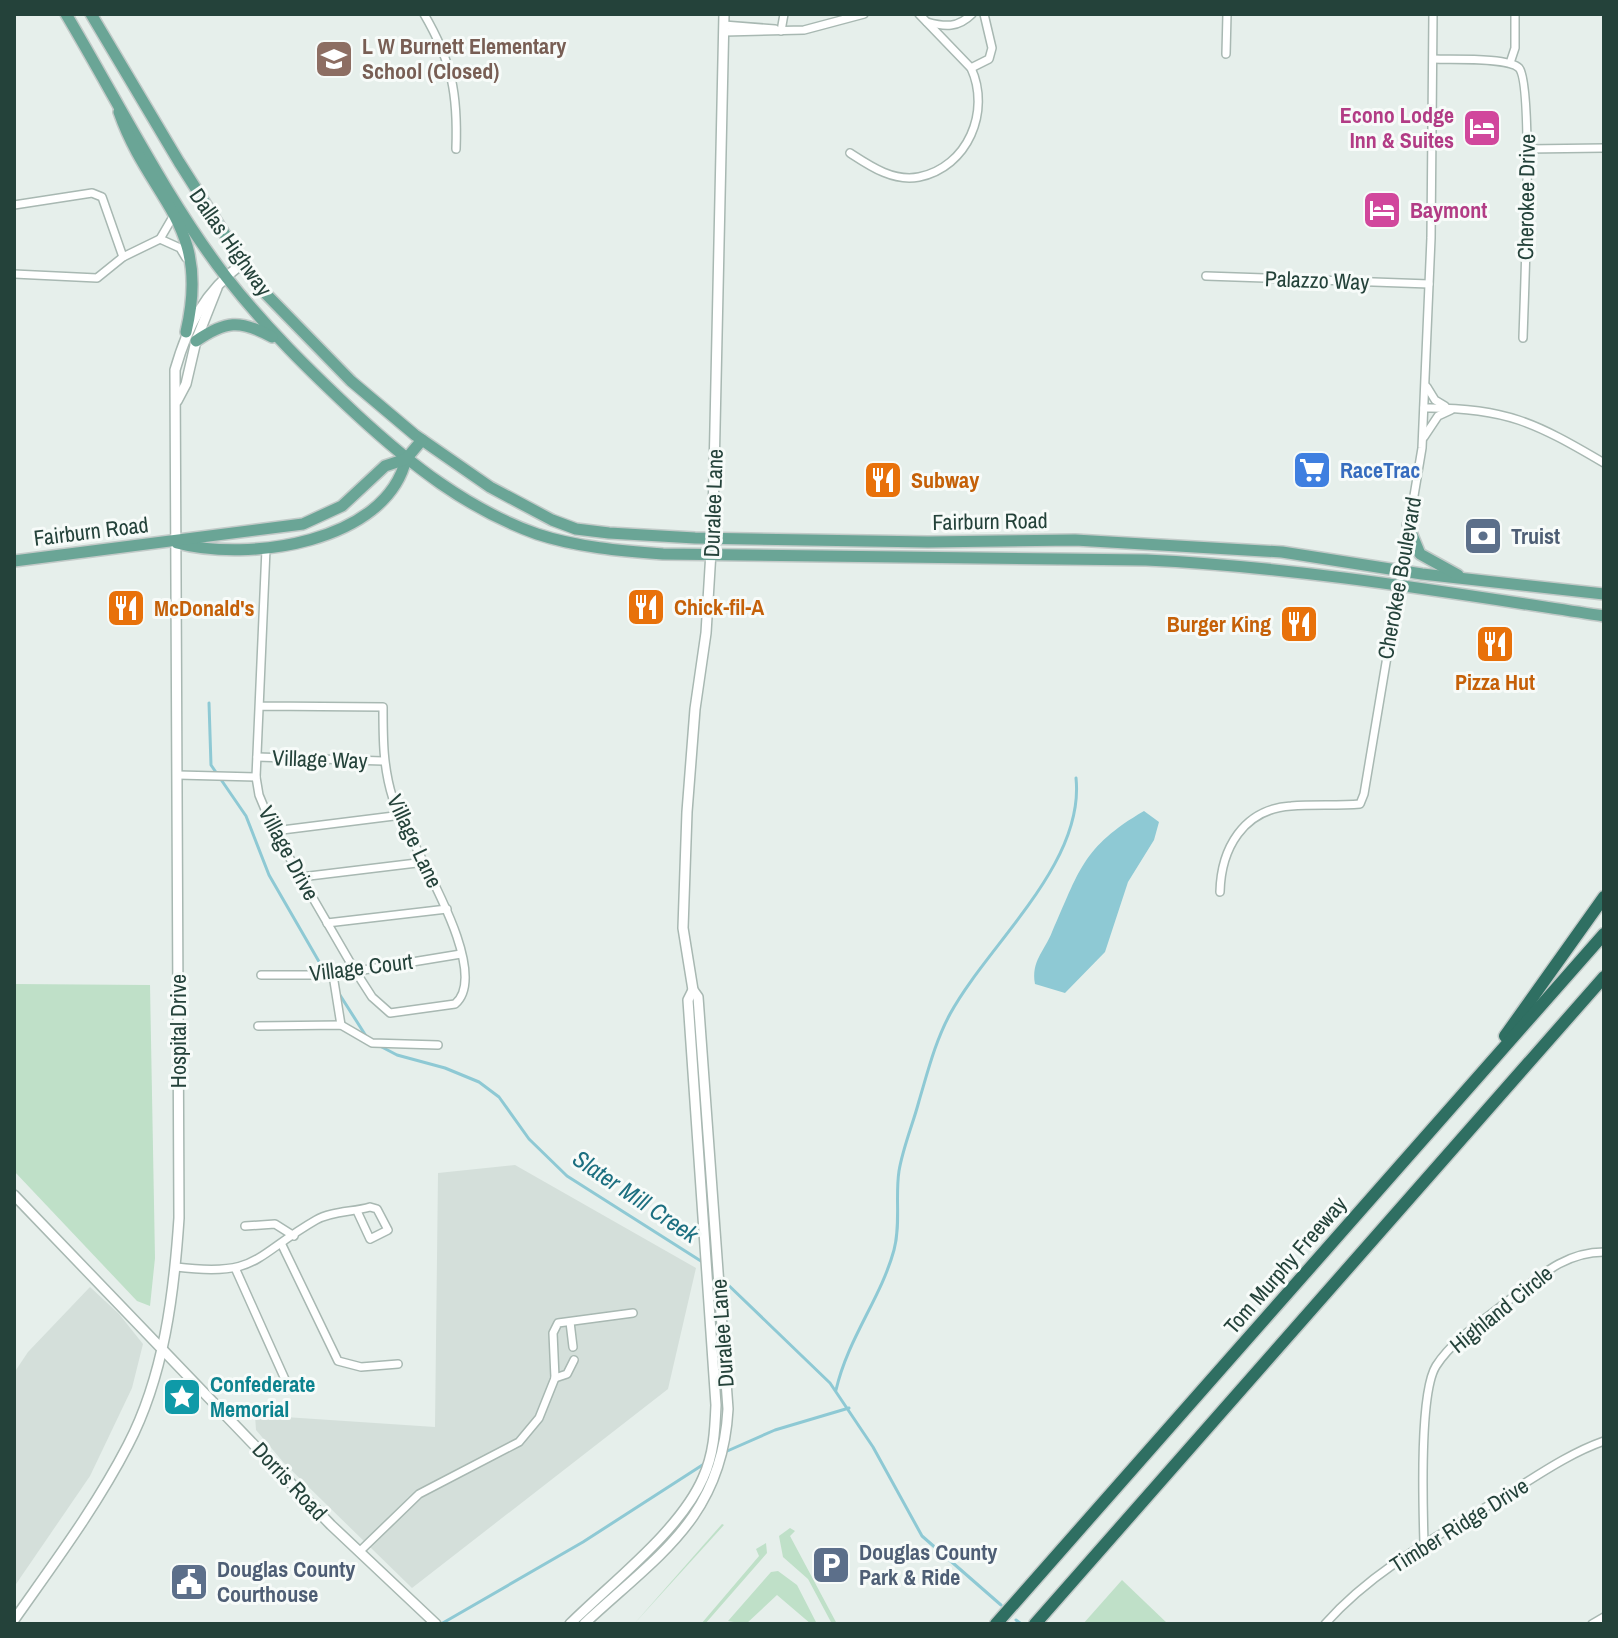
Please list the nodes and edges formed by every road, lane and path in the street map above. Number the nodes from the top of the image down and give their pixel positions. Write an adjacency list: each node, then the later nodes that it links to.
1 (66, 14): 20 (main road, Dallas Highway)
2 (91, 14): 29 (main road, Dallas Highway)
3 (424, 14): 22 (street)
4 (724, 14): 14 (street, Duralee Lane)
5 (864, 14): 15 (street)
6 (919, 14): 13 (street)
7 (972, 14): 13 (street)
8 (984, 14): 19 (street)
9 (1227, 14): 16 (street)
10 (1433, 14): 17 (street, Cherokee Boulevard)
11 (1515, 14): 18 (street)
12 (780, 15): 15 (street)
13 (925, 21): 19 (street)
14 (724, 28): 15 (street); 47 (street, Duralee Lane)
15 (781, 31)
16 (1226, 54)
17 (1434, 59): 18 (street); 34 (street, Cherokee Boulevard)
18 (1510, 63): 23 (street, Cherokee Drive)
19 (971, 68): 24 (street)
20 (110, 89): 26 (main road); 32 (main road, Dallas Highway)
21 (1604, 148): 23 (street)
22 (456, 149)
23 (1527, 149): 36 (street, Cherokee Drive)
24 (850, 153)
25 (14, 205): 28 (street)
26 (174, 214): 27 (street); 30 (main road)
27 (160, 239): 28 (street); 30 (street)
28 (123, 257): 31 (street)
29 (243, 263): 32 (street, Hospital Drive); 43 (main road, Dallas Highway)
30 (192, 266): 35 (main road)
31 (14, 274)
32 (225, 276): 35 (street, Hospital Drive); 37 (main road, Dallas Highway)
33 (1206, 276): 34 (street, Palazzo Way)
34 (1429, 284): 38 (street, Cherokee Boulevard)
35 (191, 336): 37 (main road); 48 (street, Hospital Drive)
36 (1523, 338)
37 (279, 340): 44 (main road, Dallas Highway)
38 (1426, 385): 39 (street); 41 (street, Cherokee Boulevard)
39 (1447, 407): 40 (street); 41 (street)
40 (1465, 407): 42 (street); 45 (street)
41 (1424, 408): 42 (street, Cherokee Boulevard)
42 (1423, 439): 46 (street, Cherokee Boulevard)
43 (422, 440): 44 (main road, Fairburn Road); 47 (main road, Fairburn Road)
44 (406, 459): 48 (main road, Fairburn Road); 49 (main road, Fairburn Road); 50 (main road, Fairburn Road)
45 (1604, 463)
46 (1408, 525): 52 (street, Cherokee Boulevard); 53 (main road)
47 (712, 538): 50 (street, Duralee Lane); 52 (main road, Fairburn Road)
48 (173, 542): 49 (main road, Fairburn Road); 51 (main road, Fairburn Road); 60 (street, Hospital Drive)
49 (266, 549): 57 (street, Village Drive)
50 (711, 554): 54 (main road, Fairburn Road); 76 (street, Duralee Lane)
51 (14, 561)
52 (1399, 570): 53 (main road, Fairburn Road); 54 (street, Cherokee Boulevard)
53 (1466, 579): 55 (main road, Fairburn Road)
54 (1397, 586): 56 (main road, Fairburn Road); 66 (street, Cherokee Boulevard)
55 (1604, 594)
56 (1604, 616)
57 (260, 706): 58 (street, Village Drive); 59 (street, Village Lane)
58 (257, 757): 59 (street, Village Way); 61 (street, Village Drive)
59 (383, 761): 62 (street, Village Lane)
60 (178, 775): 61 (street); 88 (street, Hospital Drive)
61 (256, 777): 63 (street, Village Drive)
62 (402, 815): 63 (street); 64 (street, Village Lane)
63 (274, 831): 65 (street, Village Drive)
64 (425, 862): 65 (street); 68 (street, Village Lane)
65 (301, 877): 69 (street, Village Drive)
66 (1220, 892)
67 (1604, 897): 81 (highway)
68 (447, 909): 69 (street); 71 (street, Village Lane)
69 (327, 923): 72 (street, Village Drive)
70 (1604, 934): 81 (highway, Tom Murphy Freeway)
71 (461, 954): 72 (street, Village Court); 77 (street, Village Lane)
72 (354, 969): 74 (street, Village Court); 77 (street, Village Drive)
73 (261, 975): 74 (street, Village Court)
74 (333, 975): 78 (street)
75 (1604, 977): 107 (highway)
76 (693, 990): 104 (street, Duralee Lane); 105 (street, Duralee Lane)
77 (461, 999)
78 (341, 1025): 79 (street); 80 (street)
79 (258, 1026)
80 (438, 1045)
81 (1455, 1102): 106 (highway, Tom Murphy Freeway)
82 (14, 1195): 93 (street, Dorris Road)
83 (357, 1211): 83 (street); 85 (street)
84 (245, 1226): 85 (street)
85 (294, 1236): 86 (street)
86 (282, 1245): 89 (street); 95 (street)
87 (1604, 1252): 99 (street, Highland Circle)
88 (176, 1267): 89 (street); 93 (street, Hospital Drive)
89 (236, 1270): 97 (street)
90 (633, 1313): 91 (street)
91 (570, 1322): 92 (street); 96 (street)
92 (573, 1347)
93 (163, 1348): 100 (street, Dorris Road); 102 (street, Hospital Drive)
94 (574, 1360): 96 (street)
95 (398, 1364)
96 (555, 1378): 100 (street)
97 (288, 1386)
98 (1604, 1441): 99 (street, Timber Ridge Drive)
99 (1424, 1543): 108 (street, Timber Ridge Drive)
100 (359, 1552): 103 (street, Dorris Road)
101 (1604, 1617): 109 (street)
102 (14, 1620)
103 (436, 1624)
104 (570, 1624)
105 (584, 1624)
106 (996, 1624)
107 (1035, 1624)
108 (1325, 1624)
109 (1592, 1624)

